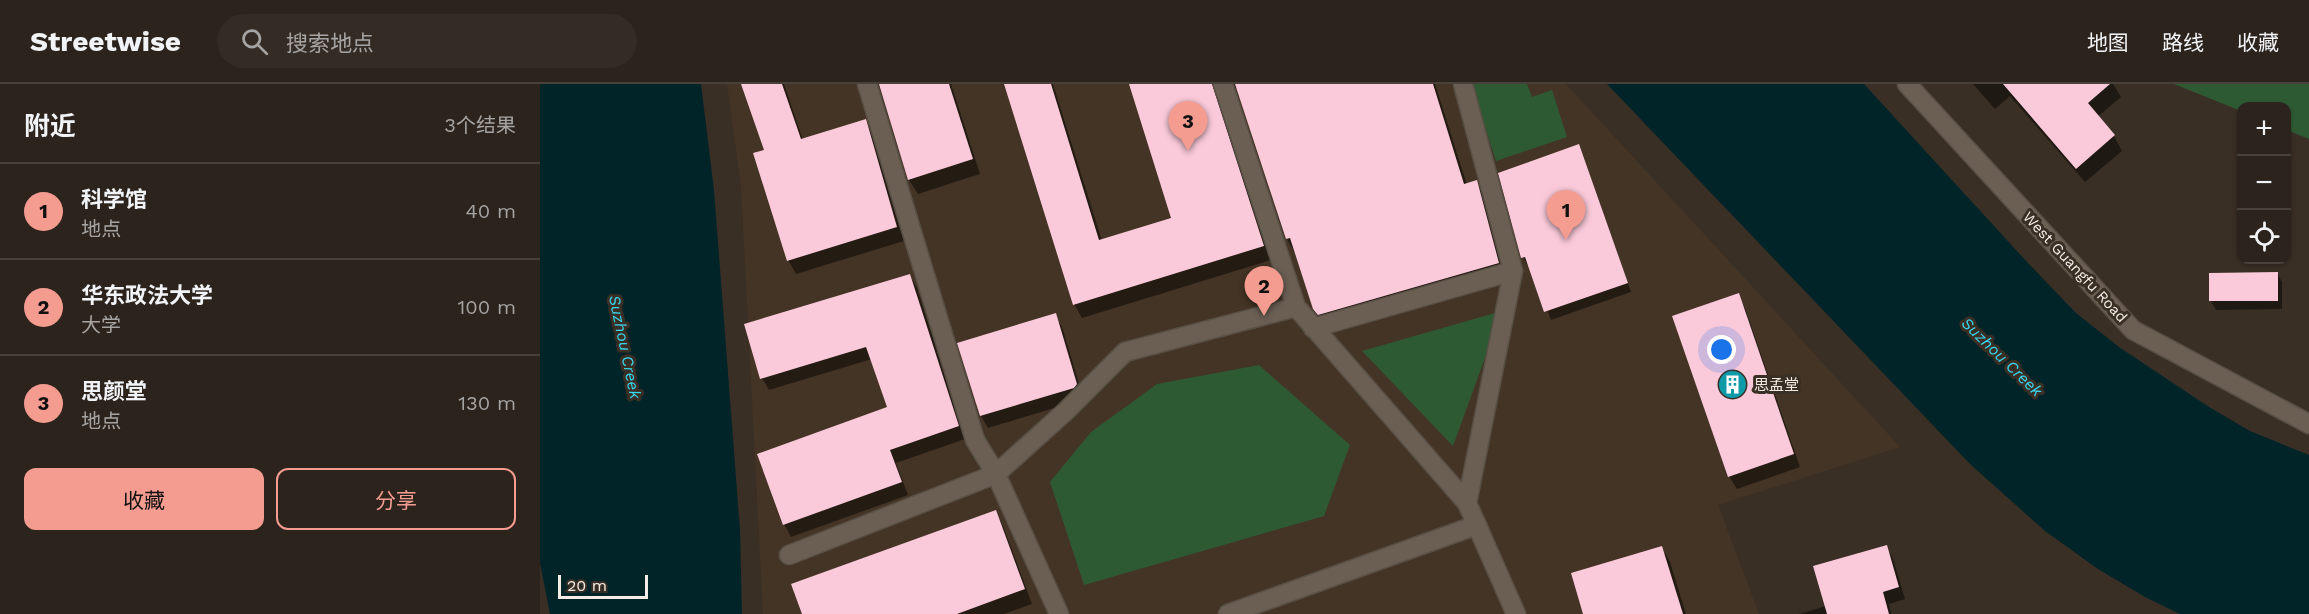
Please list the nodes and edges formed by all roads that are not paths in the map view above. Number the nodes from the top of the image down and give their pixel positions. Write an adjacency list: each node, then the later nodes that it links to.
1 (867, 84): 9 (street)
2 (1223, 84): 6 (street)
3 (1463, 84): 5 (street)
4 (1907, 84): 8 (street, West Guangfu Road)
5 (1513, 271): 7 (street); 10 (street)
6 (1296, 307): 7 (street); 9 (street)
7 (1313, 328): 10 (street)
8 (2309, 424)
9 (996, 474): 12 (street); 13 (street)
10 (1467, 503): 11 (street)
11 (1477, 525): 14 (street); 15 (street)
12 (789, 555)
13 (1059, 614)
14 (1228, 614)
15 (1516, 614)

